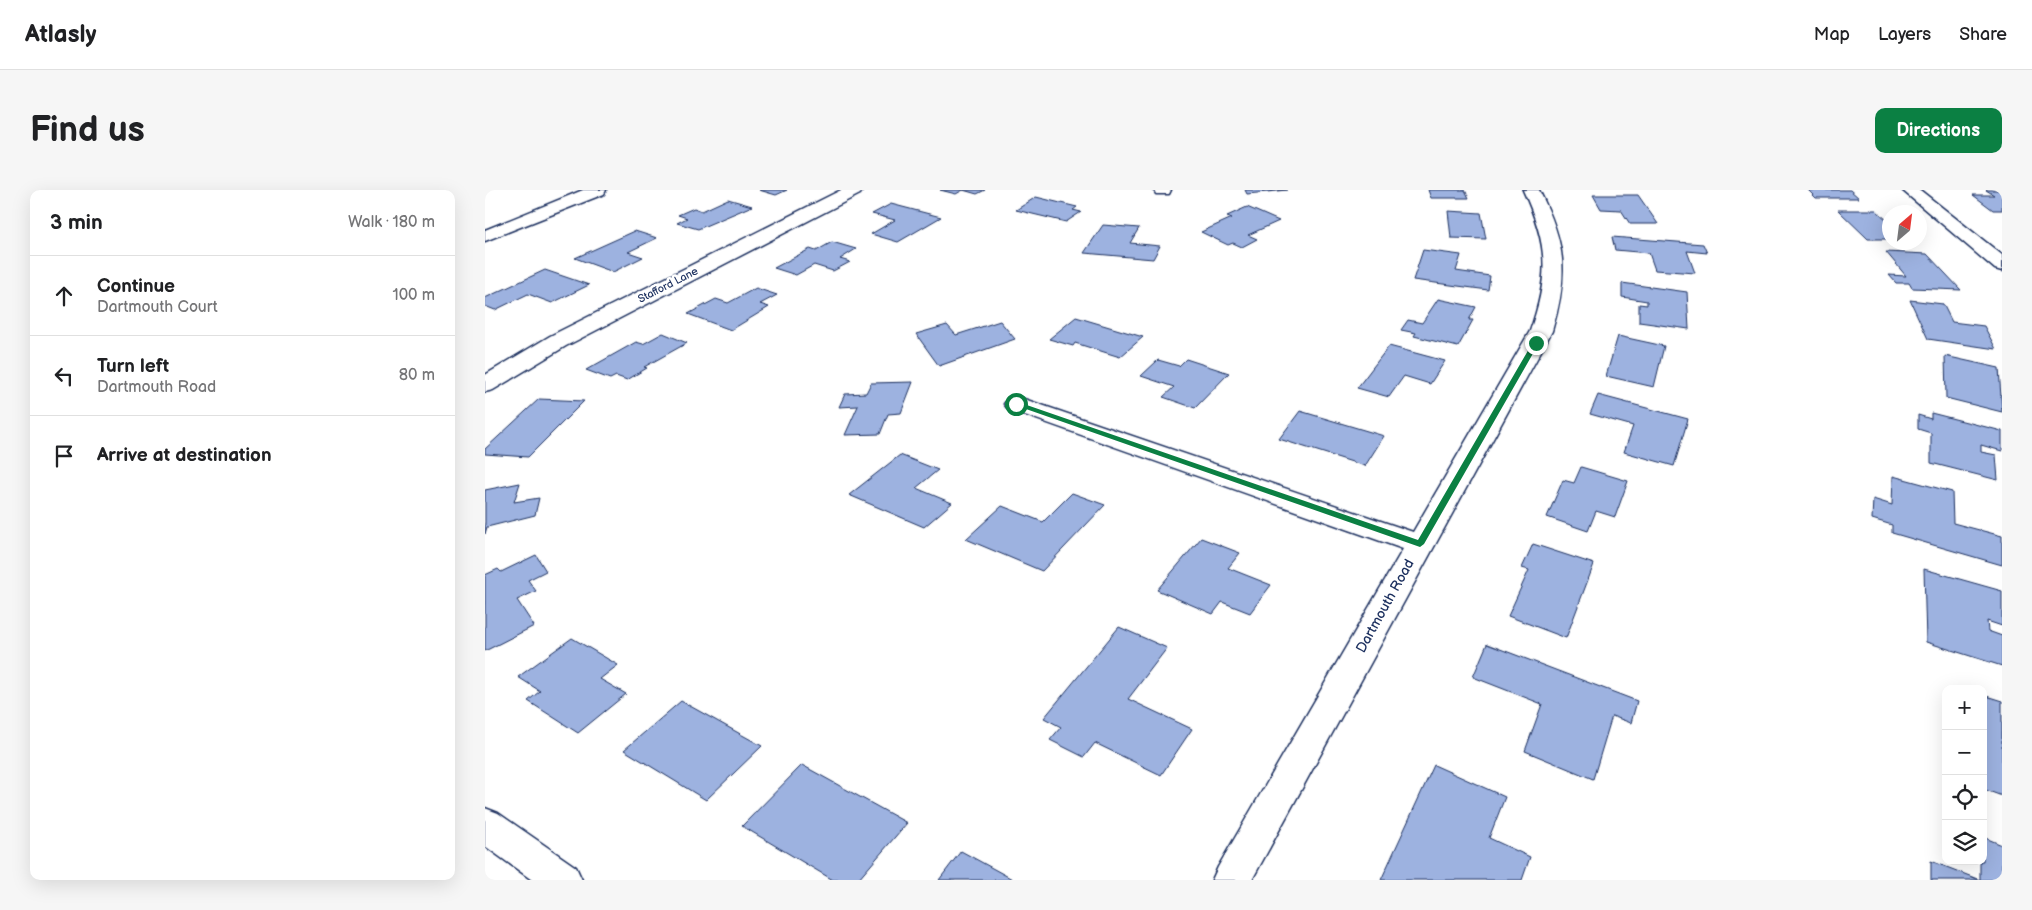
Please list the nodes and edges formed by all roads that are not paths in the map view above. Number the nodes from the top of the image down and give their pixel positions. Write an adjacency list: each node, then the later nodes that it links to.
1 (598, 190): 5 (street)
2 (854, 190): 7 (street, Stafford Lane)
3 (1531, 190): 9 (street, Dartmouth Road)
4 (1910, 190): 6 (street)
5 (485, 236)
6 (2002, 264)
7 (485, 385)
8 (1016, 404): 9 (street)
9 (1420, 544): 12 (street, Dartmouth Road)
10 (485, 825): 11 (street)
11 (563, 880)
12 (1231, 880)

